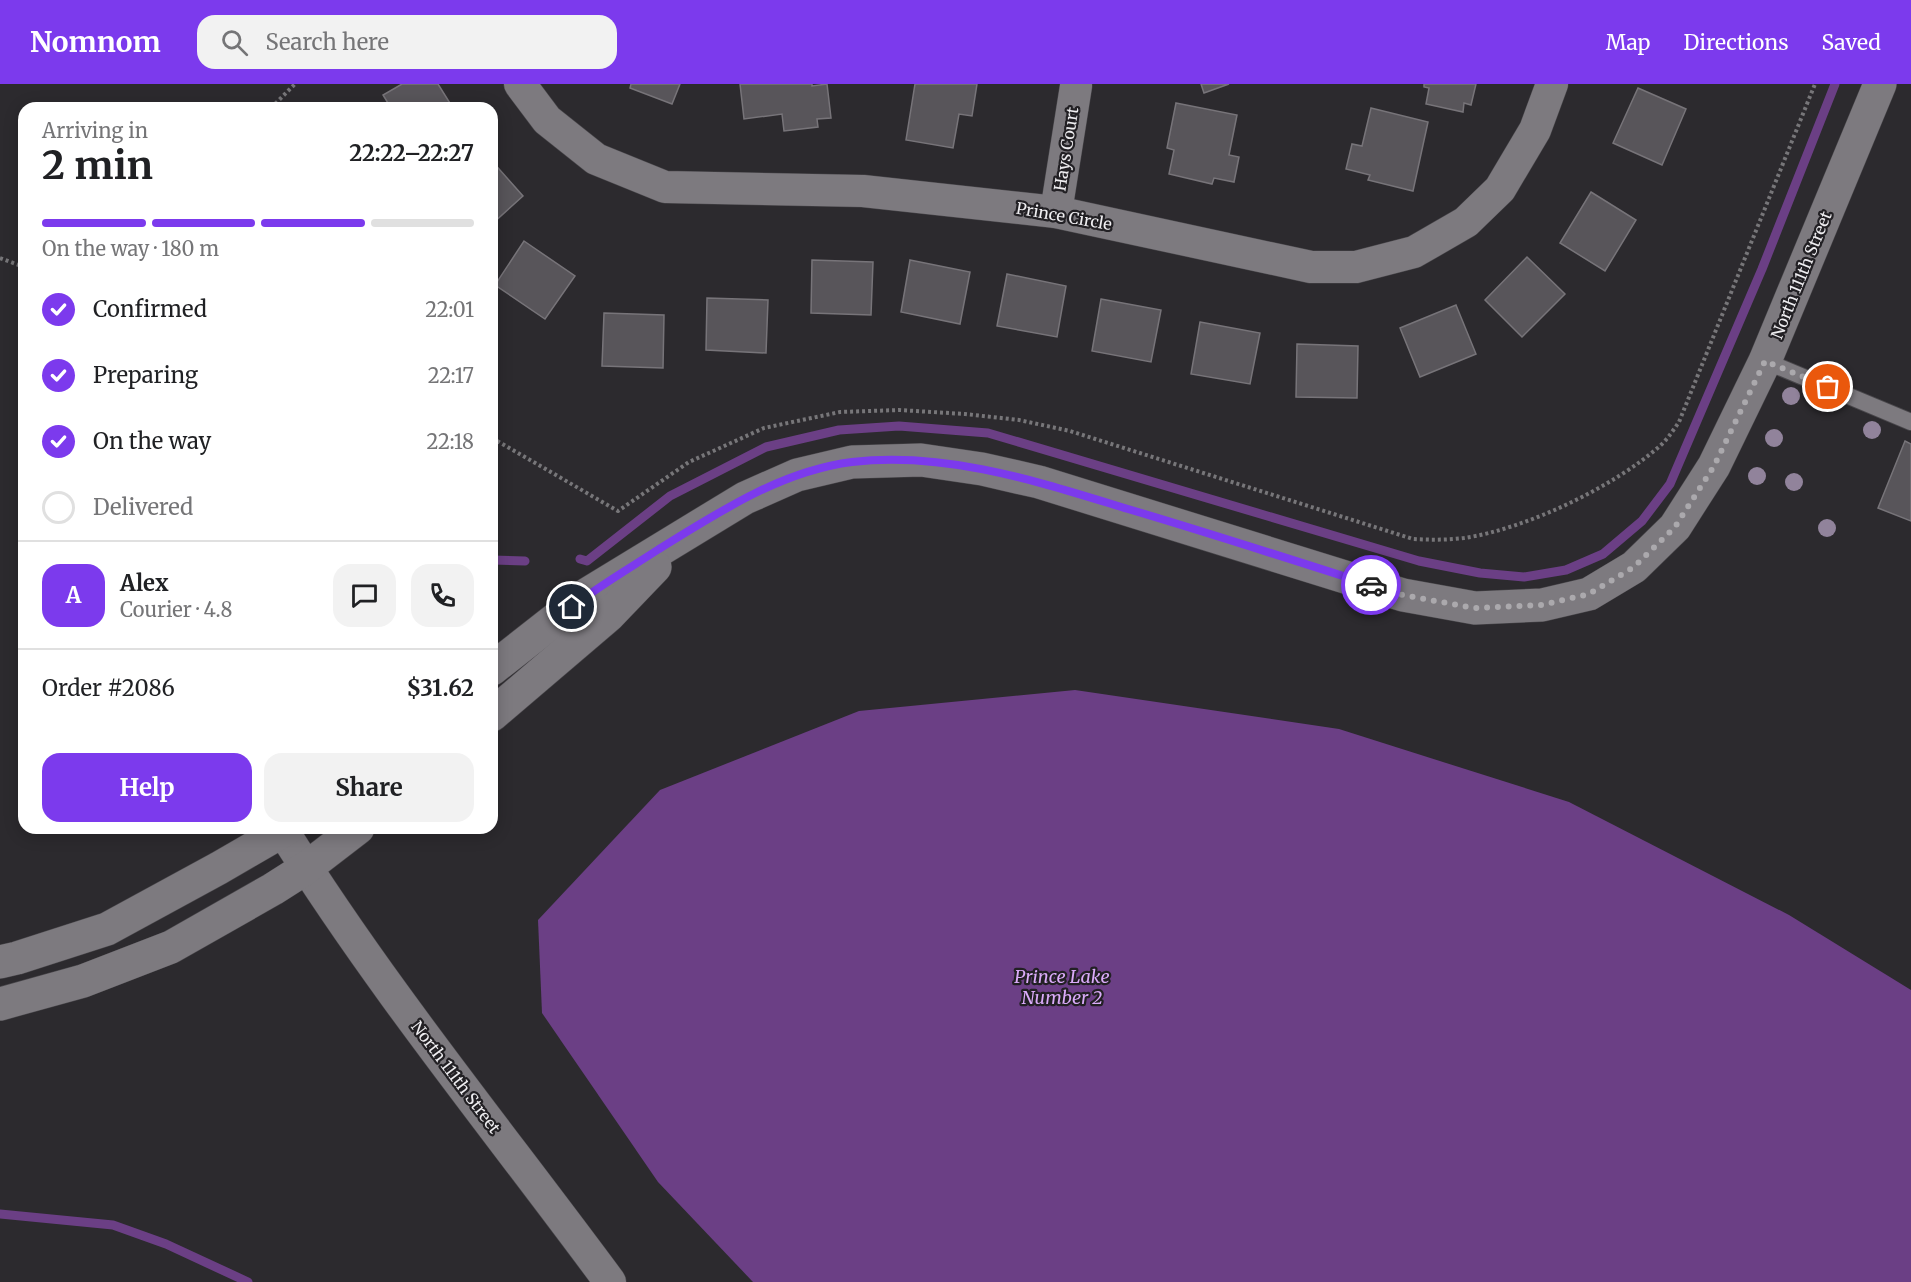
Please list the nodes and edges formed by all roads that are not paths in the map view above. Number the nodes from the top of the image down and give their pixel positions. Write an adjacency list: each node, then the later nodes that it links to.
1 (520, 84): 5 (street, Prince Circle)
2 (1552, 84): 5 (street, Prince Circle)
3 (1880, 84): 6 (street, North 111th Street)
4 (1076, 86): 5 (street, Hays Court)
5 (1056, 212)
6 (1765, 361): 7 (lane); 8 (street, North 111th Street)
7 (1911, 422)
8 (694, 527): 9 (street, North 111th Street); 10 (street, North 111th Street)
9 (498, 664)
10 (498, 710)
11 (278, 834): 15 (street)
12 (287, 834): 14 (street, North 111th Street)
13 (350, 834): 14 (street)
14 (306, 868): 16 (street); 17 (street, North 111th Street)
15 (0, 962)
16 (0, 1004)
17 (610, 1282)

